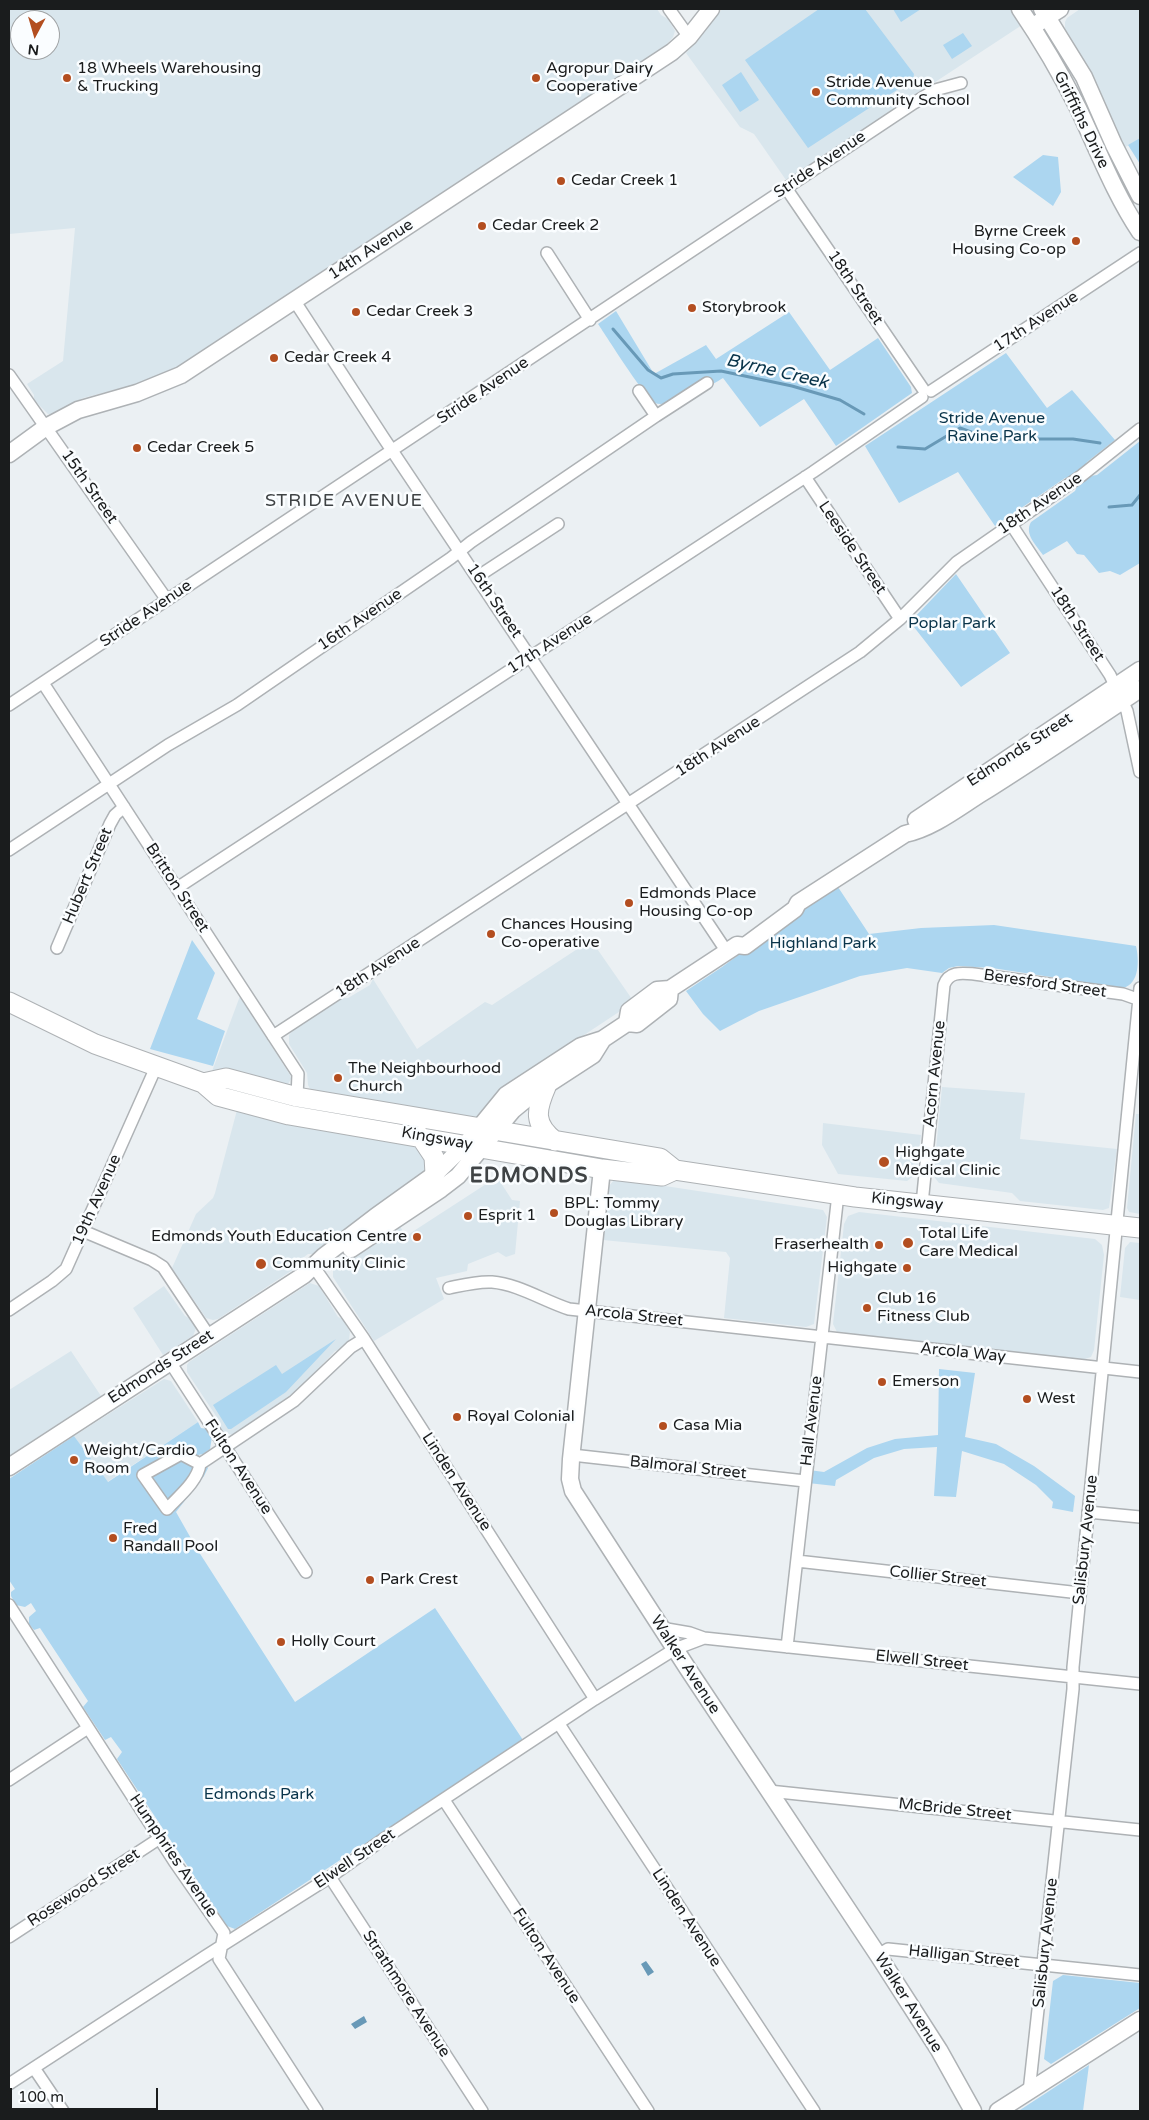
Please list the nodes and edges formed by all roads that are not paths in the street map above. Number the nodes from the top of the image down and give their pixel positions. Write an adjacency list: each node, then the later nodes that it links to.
1 (669, 9): 6 (street)
2 (710, 9): 6 (street, 14th Avenue)
3 (1020, 9): 5 (street, Griffiths Drive)
4 (1050, 12): 5 (street); 9 (street, Griffiths Drive)
5 (1032, 27): 10 (street, Griffiths Drive)
6 (689, 37): 13 (street, 14th Avenue)
7 (961, 83): 8 (street, Stride Avenue)
8 (786, 188): 14 (street, Stride Avenue); 18 (street, 18th Street)
9 (1140, 196)
10 (1140, 232)
11 (547, 253): 14 (street)
12 (1140, 253): 18 (street, 17th Avenue)
13 (294, 300): 20 (street, 14th Avenue); 22 (street, 16th Street)
14 (590, 320): 22 (street, Stride Avenue)
15 (9, 375): 20 (street, 15th Street)
16 (707, 383): 19 (street, 16th Avenue)
17 (639, 391): 19 (street)
18 (925, 392): 24 (street, 17th Avenue)
19 (656, 416): 27 (street, 16th Avenue)
20 (46, 427): 23 (street, 14th Avenue); 29 (street, 15th Street)
21 (1140, 429): 26 (street, 18th Avenue)
22 (393, 451): 27 (street, 16th Street); 29 (street, Stride Avenue)
23 (9, 454)
24 (805, 477): 30 (street, Leeside Street); 31 (street, 17th Avenue)
25 (558, 524): 28 (street)
26 (1011, 524): 30 (street, 18th Avenue); 35 (street, 18th Street)
27 (460, 551): 28 (street, 16th Street); 38 (street, 16th Avenue)
28 (477, 577): 31 (street, 16th Street)
29 (167, 600): 33 (street, Stride Avenue)
30 (900, 619): 39 (street, 18th Avenue)
31 (531, 656): 39 (street, 16th Street); 42 (street, 17th Avenue)
32 (1140, 670): 35 (street, Edmonds Street)
33 (43, 682): 36 (street, Stride Avenue); 38 (street, Britton Street)
34 (1140, 689): 35 (street, Edmonds Street)
35 (1119, 694): 37 (street); 44 (street, Edmonds Street)
36 (9, 705)
37 (1140, 772)
38 (110, 784): 40 (street, Britton Street); 41 (street, 16th Avenue)
39 (629, 804): 44 (street, 16th Street); 48 (street, 18th Avenue)
40 (124, 807): 42 (street, Britton Street); 43 (street, Hubert Street)
41 (9, 850)
42 (177, 888): 48 (street, Britton Street)
43 (57, 948)
44 (732, 948): 49 (street, Edmonds Street)
45 (950, 976): 46 (street, Beresford Street); 62 (street, Acorn Avenue)
46 (1140, 996): 63 (street, Salisbury Avenue)
47 (9, 1002): 50 (main road, Kingsway)
48 (273, 1036): 53 (street, Britton Street)
49 (603, 1039): 52 (street, Edmonds Street); 54 (street, Edmonds Street)
50 (156, 1067): 51 (main road, Kingsway); 65 (street, 19th Avenue)
51 (203, 1083): 53 (main road, Kingsway); 55 (main road, Kingsway)
52 (546, 1087): 54 (street, Edmonds Street); 56 (main road)
53 (297, 1096): 54 (main road, Kingsway)
54 (487, 1129): 56 (main road, Kingsway); 57 (street, Edmonds Street)
55 (420, 1136): 57 (main road, Kingsway); 60 (main road)
56 (555, 1141): 59 (main road, Kingsway)
57 (474, 1146): 58 (main road, Kingsway); 60 (street, Edmonds Street); 66 (street, Edmonds Street)
58 (602, 1169): 59 (main road, Kingsway); 69 (street, Walker Avenue)
59 (675, 1170): 61 (main road, Kingsway)
60 (435, 1174): 66 (street, Edmonds Street)
61 (838, 1194): 62 (main road, Kingsway); 71 (street, Hall Avenue)
62 (922, 1204): 63 (main road, Kingsway)
63 (1116, 1225): 64 (main road, Kingsway); 74 (street, Salisbury Avenue)
64 (1140, 1228)
65 (83, 1231): 68 (street, 19th Avenue); 70 (street)
66 (314, 1267): 70 (street, Edmonds Street); 72 (street, Linden Avenue)
67 (449, 1288): 69 (street, Arcola Street)
68 (9, 1310)
69 (587, 1311): 71 (street, Arcola Street); 77 (street, Walker Avenue)
70 (209, 1336): 73 (street, Edmonds Street)
71 (823, 1337): 74 (street, Arcola Way); 80 (street, Hall Avenue)
72 (364, 1339): 76 (street); 94 (street, Linden Avenue)
73 (170, 1362): 76 (street, Fulton Avenue); 79 (street, Edmonds Street)
74 (1103, 1368): 75 (street); 81 (street, Salisbury Avenue)
75 (1140, 1372)
76 (225, 1448): 78 (street); 84 (street, Fulton Avenue)
77 (572, 1455): 80 (street, Balmoral Street); 88 (street, Walker Avenue)
78 (200, 1464): 78 (street)
79 (9, 1467)
80 (805, 1481): 83 (street, Hall Avenue)
81 (1088, 1512): 82 (street); 85 (street, Salisbury Avenue)
82 (1140, 1518)
83 (796, 1561): 85 (street, Collier Street); 90 (street, Hall Avenue)
84 (306, 1572)
85 (1080, 1593): 92 (street, Salisbury Avenue)
86 (9, 1605): 87 (street, Humphries Avenue)
87 (13, 1621): 96 (street, Humphries Avenue)
88 (661, 1628): 89 (street, Elwell Street); 91 (street, Walker Avenue)
89 (704, 1638): 90 (street, Elwell Street); 91 (street, Elwell Street)
90 (787, 1647): 92 (street, Elwell Street)
91 (675, 1649): 94 (street, Elwell Street); 98 (street, Walker Avenue)
92 (1072, 1677): 93 (street, Elwell Street); 100 (street, Salisbury Avenue)
93 (1140, 1684)
94 (595, 1699): 95 (street, Elwell Street)
95 (559, 1724): 99 (street, Elwell Street); 117 (street, Linden Avenue)
96 (88, 1728): 97 (street); 102 (street, Humphries Avenue)
97 (9, 1780)
98 (769, 1790): 100 (street, McBride Street); 106 (street, Walker Avenue)
99 (444, 1800): 103 (street, Elwell Street); 116 (street, Fulton Avenue)
100 (1060, 1822): 101 (street, McBride Street); 107 (street, Salisbury Avenue)
101 (1140, 1830)
102 (160, 1838): 104 (street, Rosewood Street); 105 (street, Humphries Avenue)
103 (330, 1877): 105 (street, Elwell Street); 115 (street, Strathmore Avenue)
104 (9, 1937)
105 (221, 1947): 110 (street, Elwell Street); 114 (street, Humphries Avenue)
106 (878, 1955): 107 (street, Halligan Street); 118 (street, Walker Avenue)
107 (1044, 1965): 108 (street, Halligan Street); 112 (street, Salisbury Avenue)
108 (1140, 1975)
109 (1140, 2020): 112 (street)
110 (34, 2068): 111 (street, Elwell Street); 113 (street)
111 (9, 2084)
112 (1029, 2092): 119 (street)
113 (62, 2111)
114 (317, 2111)
115 (482, 2111)
116 (648, 2111)
117 (814, 2111)
118 (973, 2111)
119 (998, 2111)

